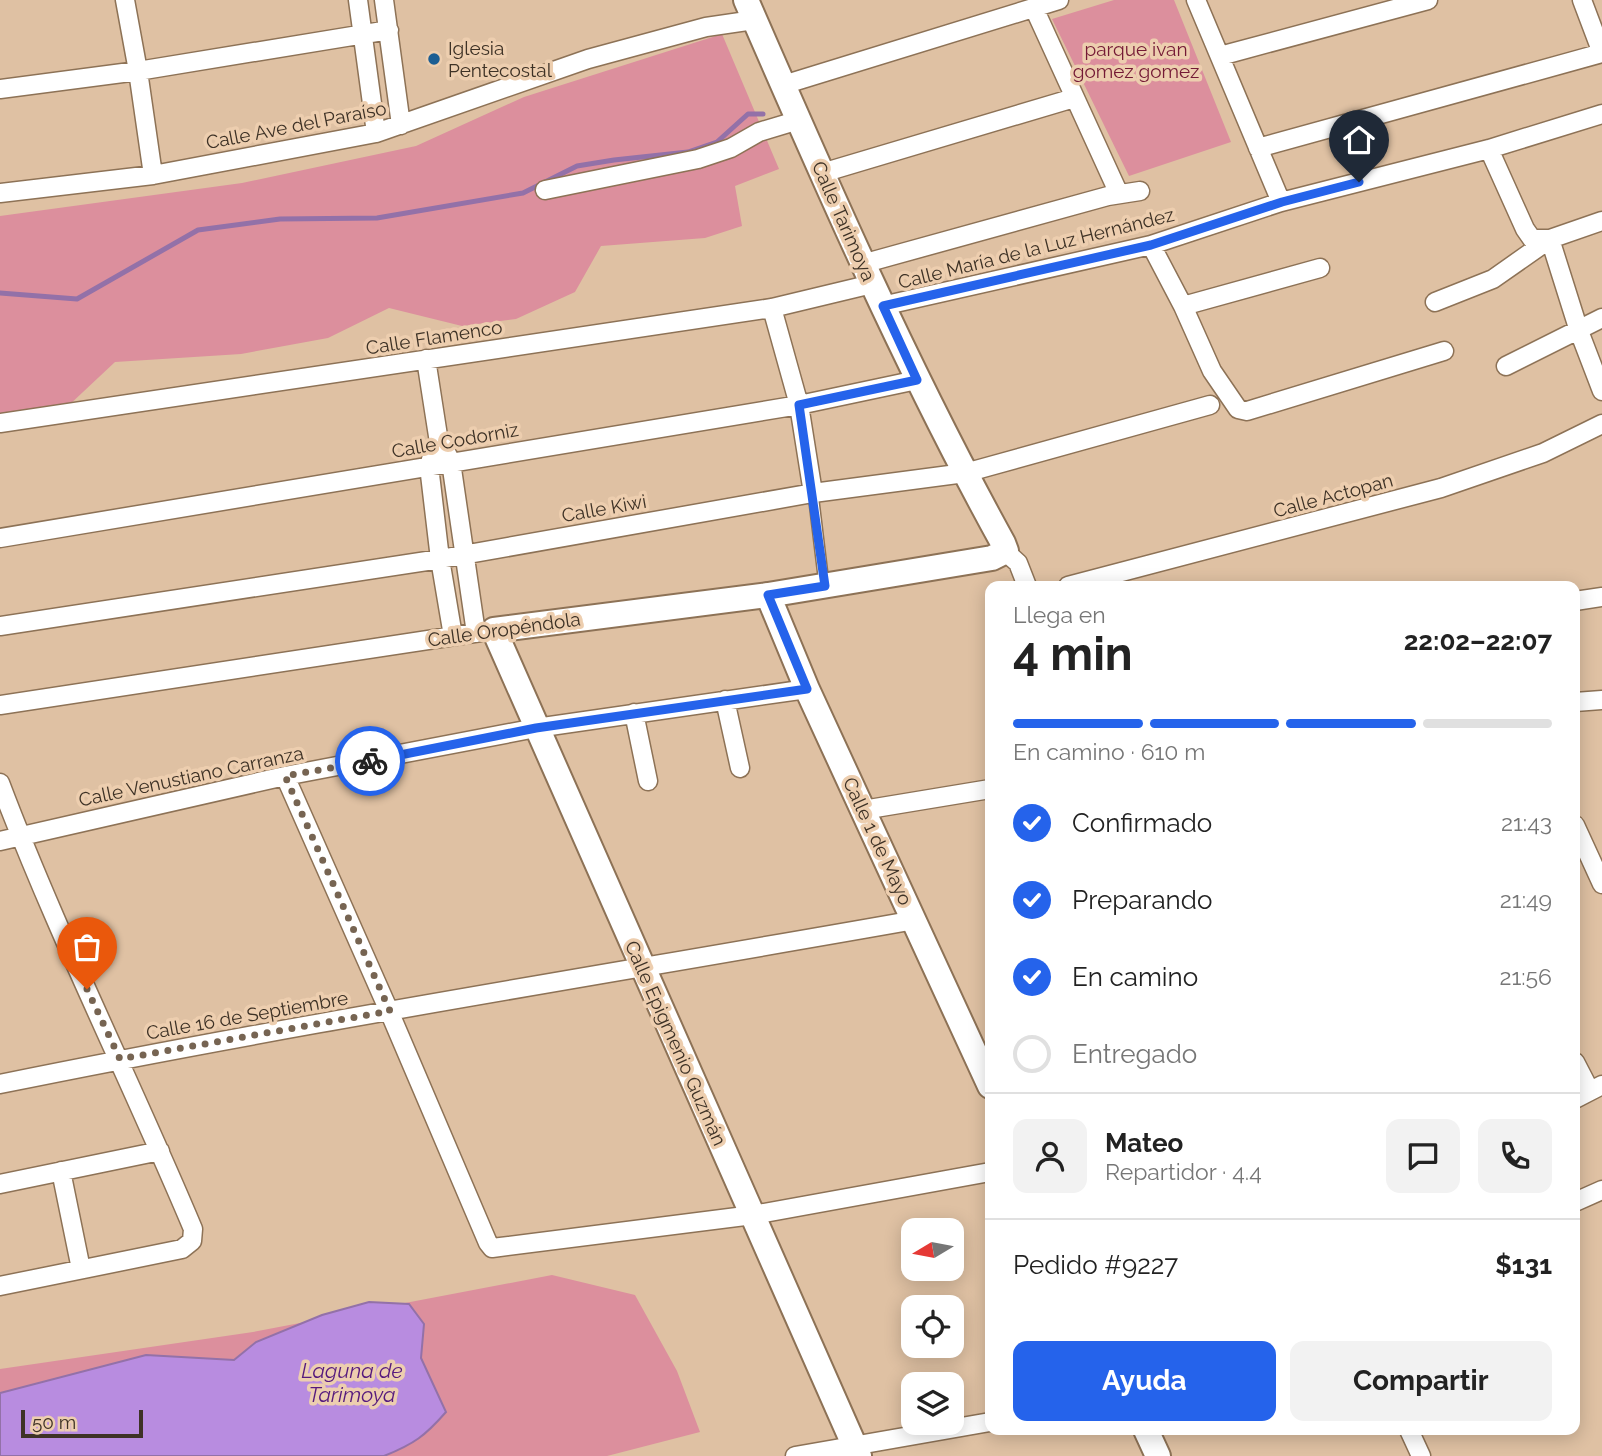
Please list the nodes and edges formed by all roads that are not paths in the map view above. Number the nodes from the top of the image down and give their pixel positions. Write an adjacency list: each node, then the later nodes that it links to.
1 (125, 0): 15 (street)
2 (359, 0): 12 (street)
3 (384, 0): 11 (street)
4 (1059, 0): 8 (street)
5 (1196, 0): 14 (street)
6 (1428, 0): 14 (street)
7 (1582, 0): 10 (street)
8 (1034, 8): 16 (street); 18 (street)
9 (750, 10): 16 (street, Calle Tarimoya); 21 (street, Calle Ave del Paraíso)
10 (1596, 21): 13 (street)
11 (389, 30): 12 (street); 21 (street)
12 (363, 34): 15 (street); 22 (street)
13 (1602, 53): 23 (street)
14 (1220, 56): 23 (street)
15 (138, 71): 17 (street); 26 (street)
16 (783, 85): 20 (street, Calle Tarimoya)
17 (0, 89)
18 (1074, 98): 25 (street); 30 (street)
19 (1602, 114): 24 (street, Calle María de la Luz Hernández)
20 (799, 120): 25 (street, Calle Tarimoya); 27 (street)
21 (401, 125): 22 (street, Calle Ave del Paraíso)
22 (376, 133): 26 (street, Calle Ave del Paraíso)
23 (1258, 148): 31 (street)
24 (1489, 149): 31 (street, Calle María de la Luz Hernández); 33 (street)
25 (822, 173): 36 (street, Calle Tarimoya)
26 (153, 175): 29 (street, Calle Ave del Paraíso)
27 (545, 190)
28 (1140, 191): 30 (street, Calle Flamenco)
29 (0, 194)
30 (1119, 194): 36 (street, Calle Flamenco)
31 (1282, 202): 34 (street, Calle María de la Luz Hernández)
32 (1602, 221): 33 (street)
33 (1550, 239): 37 (street); 42 (street)
34 (1151, 245): 38 (street, Calle María de la Luz Hernández); 39 (street)
35 (1320, 268): 39 (street)
36 (867, 274): 38 (street, Calle Tarimoya); 40 (street, Calle Flamenco)
37 (1435, 302)
38 (883, 306): 46 (street, Calle Tarimoya)
39 (1183, 306): 43 (street)
40 (772, 308): 44 (street, Calle Flamenco); 48 (street)
41 (1602, 318): 42 (street)
42 (1579, 331): 45 (street); 47 (street)
43 (1444, 351)
44 (426, 359): 50 (street, Calle Flamenco); 52 (street)
45 (1506, 366)
46 (917, 380): 48 (street, Calle Codorniz); 55 (street, Calle Tarimoya)
47 (1602, 391)
48 (799, 405): 53 (street, Calle Codorniz); 56 (street)
49 (1210, 405): 55 (street, Calle Kiwi)
50 (0, 423)
51 (1602, 424): 62 (street, Calle Actopan)
52 (438, 436): 53 (street); 54 (street)
53 (451, 462): 54 (street, Calle Codorniz); 59 (street)
54 (429, 466): 57 (street, Calle Codorniz); 60 (street)
55 (965, 473): 56 (street, Calle Kiwi); 58 (street, Calle Tarimoya)
56 (813, 493): 59 (street, Calle Kiwi); 63 (lane)
57 (0, 538)
58 (1005, 552): 61 (street); 63 (street, Calle Oropéndola)
59 (465, 554): 60 (street, Calle Kiwi); 68 (street)
60 (440, 559): 67 (street, Calle Kiwi); 69 (street)
61 (1025, 581)
62 (1087, 581)
63 (825, 586): 64 (street, Calle Oropéndola)
64 (768, 595): 68 (street, Calle Oropéndola); 70 (street, Calle 1 de Mayo)
65 (1602, 597): 66 (street)
66 (1580, 600)
67 (0, 626)
68 (485, 631): 69 (street, Calle Oropéndola); 76 (street, Calle Epigmenio Guzmán)
69 (453, 636): 74 (street, Calle Oropéndola)
70 (807, 689): 71 (street, Calle Venustiano Carranza); 82 (street, Calle 1 de Mayo)
71 (725, 700): 75 (street, Calle Venustiano Carranza); 77 (street)
72 (1602, 700): 73 (street)
73 (1580, 702)
74 (0, 705)
75 (634, 713): 76 (street, Calle Venustiano Carranza); 79 (street)
76 (536, 728): 78 (street, Calle Venustiano Carranza); 88 (street, Calle Epigmenio Guzmán)
77 (740, 768)
78 (285, 776): 83 (street, Calle Venustiano Carranza); 89 (street)
79 (648, 781)
80 (0, 783): 83 (street)
81 (985, 790): 82 (street)
82 (863, 810): 87 (street, Calle 1 de Mayo)
83 (21, 835): 85 (street, Calle Venustiano Carranza); 91 (street)
84 (1580, 836): 86 (street)
85 (0, 841)
86 (1602, 884)
87 (915, 920): 88 (street, Calle 16 de Septiembre); 90 (street, Calle 1 de Mayo)
88 (643, 968): 89 (street, Calle 16 de Septiembre); 101 (street, Calle Epigmenio Guzmán)
89 (390, 1011): 91 (street, Calle 16 de Septiembre); 101 (street)
90 (983, 1051)
91 (120, 1059): 93 (street, Calle 16 de Septiembre); 95 (street)
92 (1580, 1073): 94 (street)
93 (0, 1084)
94 (1589, 1092)
95 (160, 1150): 96 (street); 102 (street)
96 (61, 1171): 98 (street); 102 (street)
97 (985, 1173): 101 (street)
98 (0, 1184)
99 (1602, 1190): 100 (street)
100 (1580, 1200)
101 (753, 1215): 107 (street, Calle Epigmenio Guzmán)
102 (81, 1269): 103 (street)
103 (0, 1286)
104 (985, 1423): 107 (street)
105 (1148, 1435): 109 (street)
106 (1411, 1435): 110 (street)
107 (856, 1451): 108 (street)
108 (795, 1456)
109 (1157, 1456)
110 (1421, 1456)

